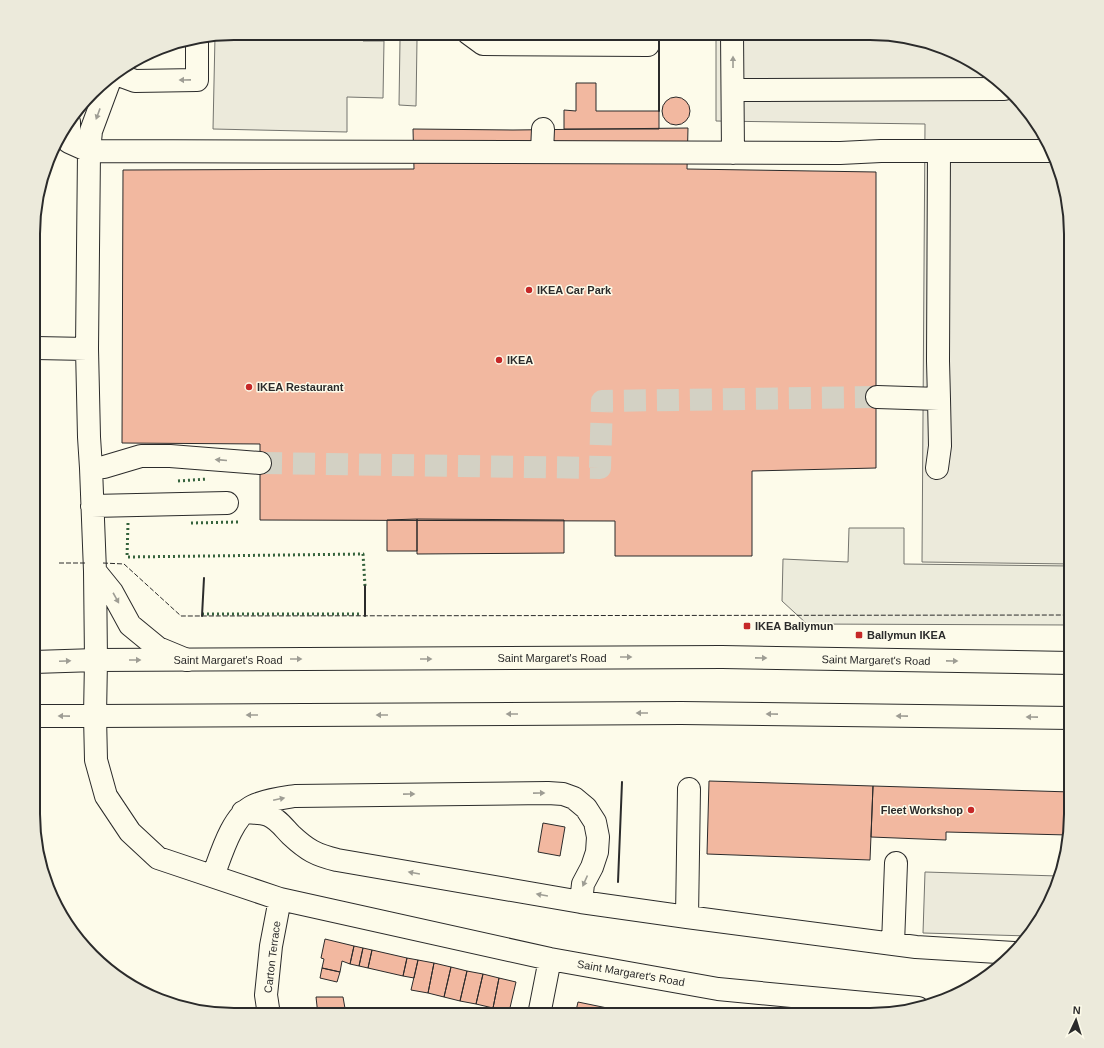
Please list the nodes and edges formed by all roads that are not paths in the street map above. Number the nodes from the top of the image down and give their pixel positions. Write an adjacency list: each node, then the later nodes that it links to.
1 (478, 40): 4 (main road)
2 (732, 40): 8 (main road, one-way to 2)
3 (197, 44): 5 (main road, one-way to 5)
4 (648, 45)
5 (122, 76)
6 (106, 88): 11 (main road, Saint Margaret's Road, one-way to 11)
7 (999, 89): 8 (main road)
8 (733, 90): 15 (main road)
9 (543, 129): 14 (main road)
10 (69, 132): 11 (main road)
11 (89, 151): 14 (main road); 17 (main road, Saint Margaret's Road)
12 (939, 151): 13 (main road); 15 (main road); 19 (main road)
13 (1045, 151)
14 (542, 152): 15 (main road)
15 (733, 153)
16 (40, 348): 17 (main road)
17 (87, 349): 21 (main road, Saint Margaret's Road)
18 (877, 397): 19 (main road)
19 (939, 399): 22 (main road)
20 (260, 463): 21 (main road, one-way to 21)
21 (91, 468): 24 (main road, Saint Margaret's Road)
22 (937, 468)
23 (227, 503): 24 (main road)
24 (92, 506): 25 (main road, Saint Margaret's Road)
25 (95, 571): 26 (main road, Saint Margaret's Road); 27 (main road, one-way to 27)
26 (96, 660): 27 (main road, Saint Margaret's Road, one-way to 27); 28 (main road, Saint Margaret's Road, one-way to 26); 31 (main road, Saint Margaret's Road)
27 (187, 660): 29 (main road, Saint Margaret's Road, one-way to 29)
28 (40, 662)
29 (1064, 663)
30 (40, 716): 31 (main road, one-way to 30)
31 (95, 716): 32 (main road, one-way to 31); 36 (main road, Saint Margaret's Road)
32 (1064, 718)
33 (689, 789): 39 (main road)
34 (243, 812): 36 (main road); 38 (main road, one-way to 34); 38 (main road, one-way to 38)
35 (896, 863): 40 (main road)
36 (213, 876): 37 (main road, Saint Margaret's Road)
37 (280, 899): 42 (main road, Saint Margaret's Road); 44 (main road, Carton Terrace)
38 (581, 902): 39 (main road)
39 (687, 917): 40 (main road)
40 (893, 944): 41 (main road)
41 (1006, 952)
42 (550, 959): 43 (main road, Saint Margaret's Road); 45 (main road)
43 (896, 1006)
44 (268, 1008)
45 (540, 1008)

